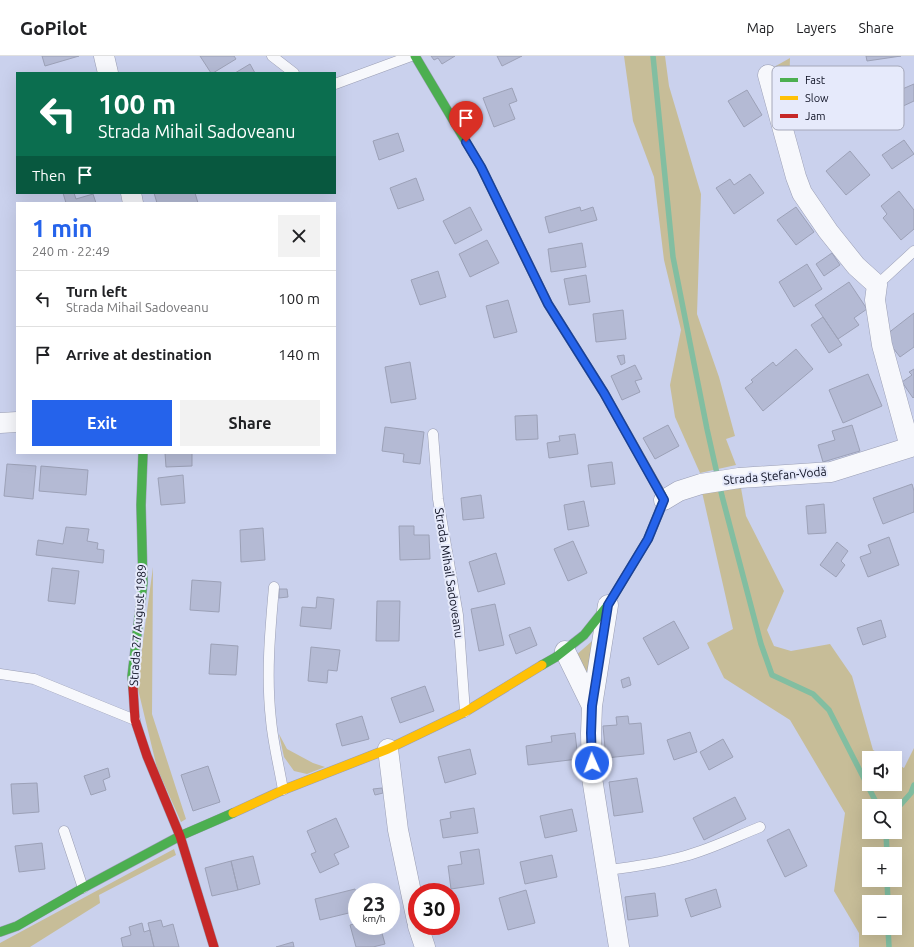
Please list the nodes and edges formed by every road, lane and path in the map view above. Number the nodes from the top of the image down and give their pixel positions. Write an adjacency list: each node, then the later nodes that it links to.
1 (104, 56): 5 (street)
2 (272, 56): 6 (lane)
3 (411, 56): 8 (lane)
4 (414, 56): 18 (street)
5 (108, 72)
6 (293, 72)
7 (768, 75): 9 (street)
8 (336, 84)
9 (772, 89)
10 (783, 130): 12 (street)
11 (914, 252): 12 (lane)
12 (877, 285): 16 (street, Strada Ștefan-Vodă)
13 (16, 422): 14 (street)
14 (0, 423)
15 (433, 434): 24 (lane, Strada Mihail Sadoveanu)
16 (912, 446): 18 (street, Strada Ștefan-Vodă)
17 (142, 454): 25 (street, Strada 27 August 1989)
18 (664, 500): 20 (street)
19 (274, 587): 27 (lane)
20 (608, 605): 21 (street); 23 (street)
21 (565, 651): 23 (street); 24 (street)
22 (0, 674): 25 (lane)
23 (592, 706): 31 (street)
24 (465, 712): 26 (street)
25 (135, 720): 30 (street, Strada 27 August 1989)
26 (388, 749): 27 (street); 32 (street)
27 (283, 790): 30 (street)
28 (760, 827): 31 (lane)
29 (64, 831): 33 (lane)
30 (180, 836): 33 (street); 36 (street, Strada 27 August 1989)
31 (607, 870): 38 (street)
32 (409, 883)
33 (83, 888): 34 (street)
34 (0, 932)
35 (421, 935): 37 (street)
36 (214, 947)
37 (425, 947)
38 (619, 947)

